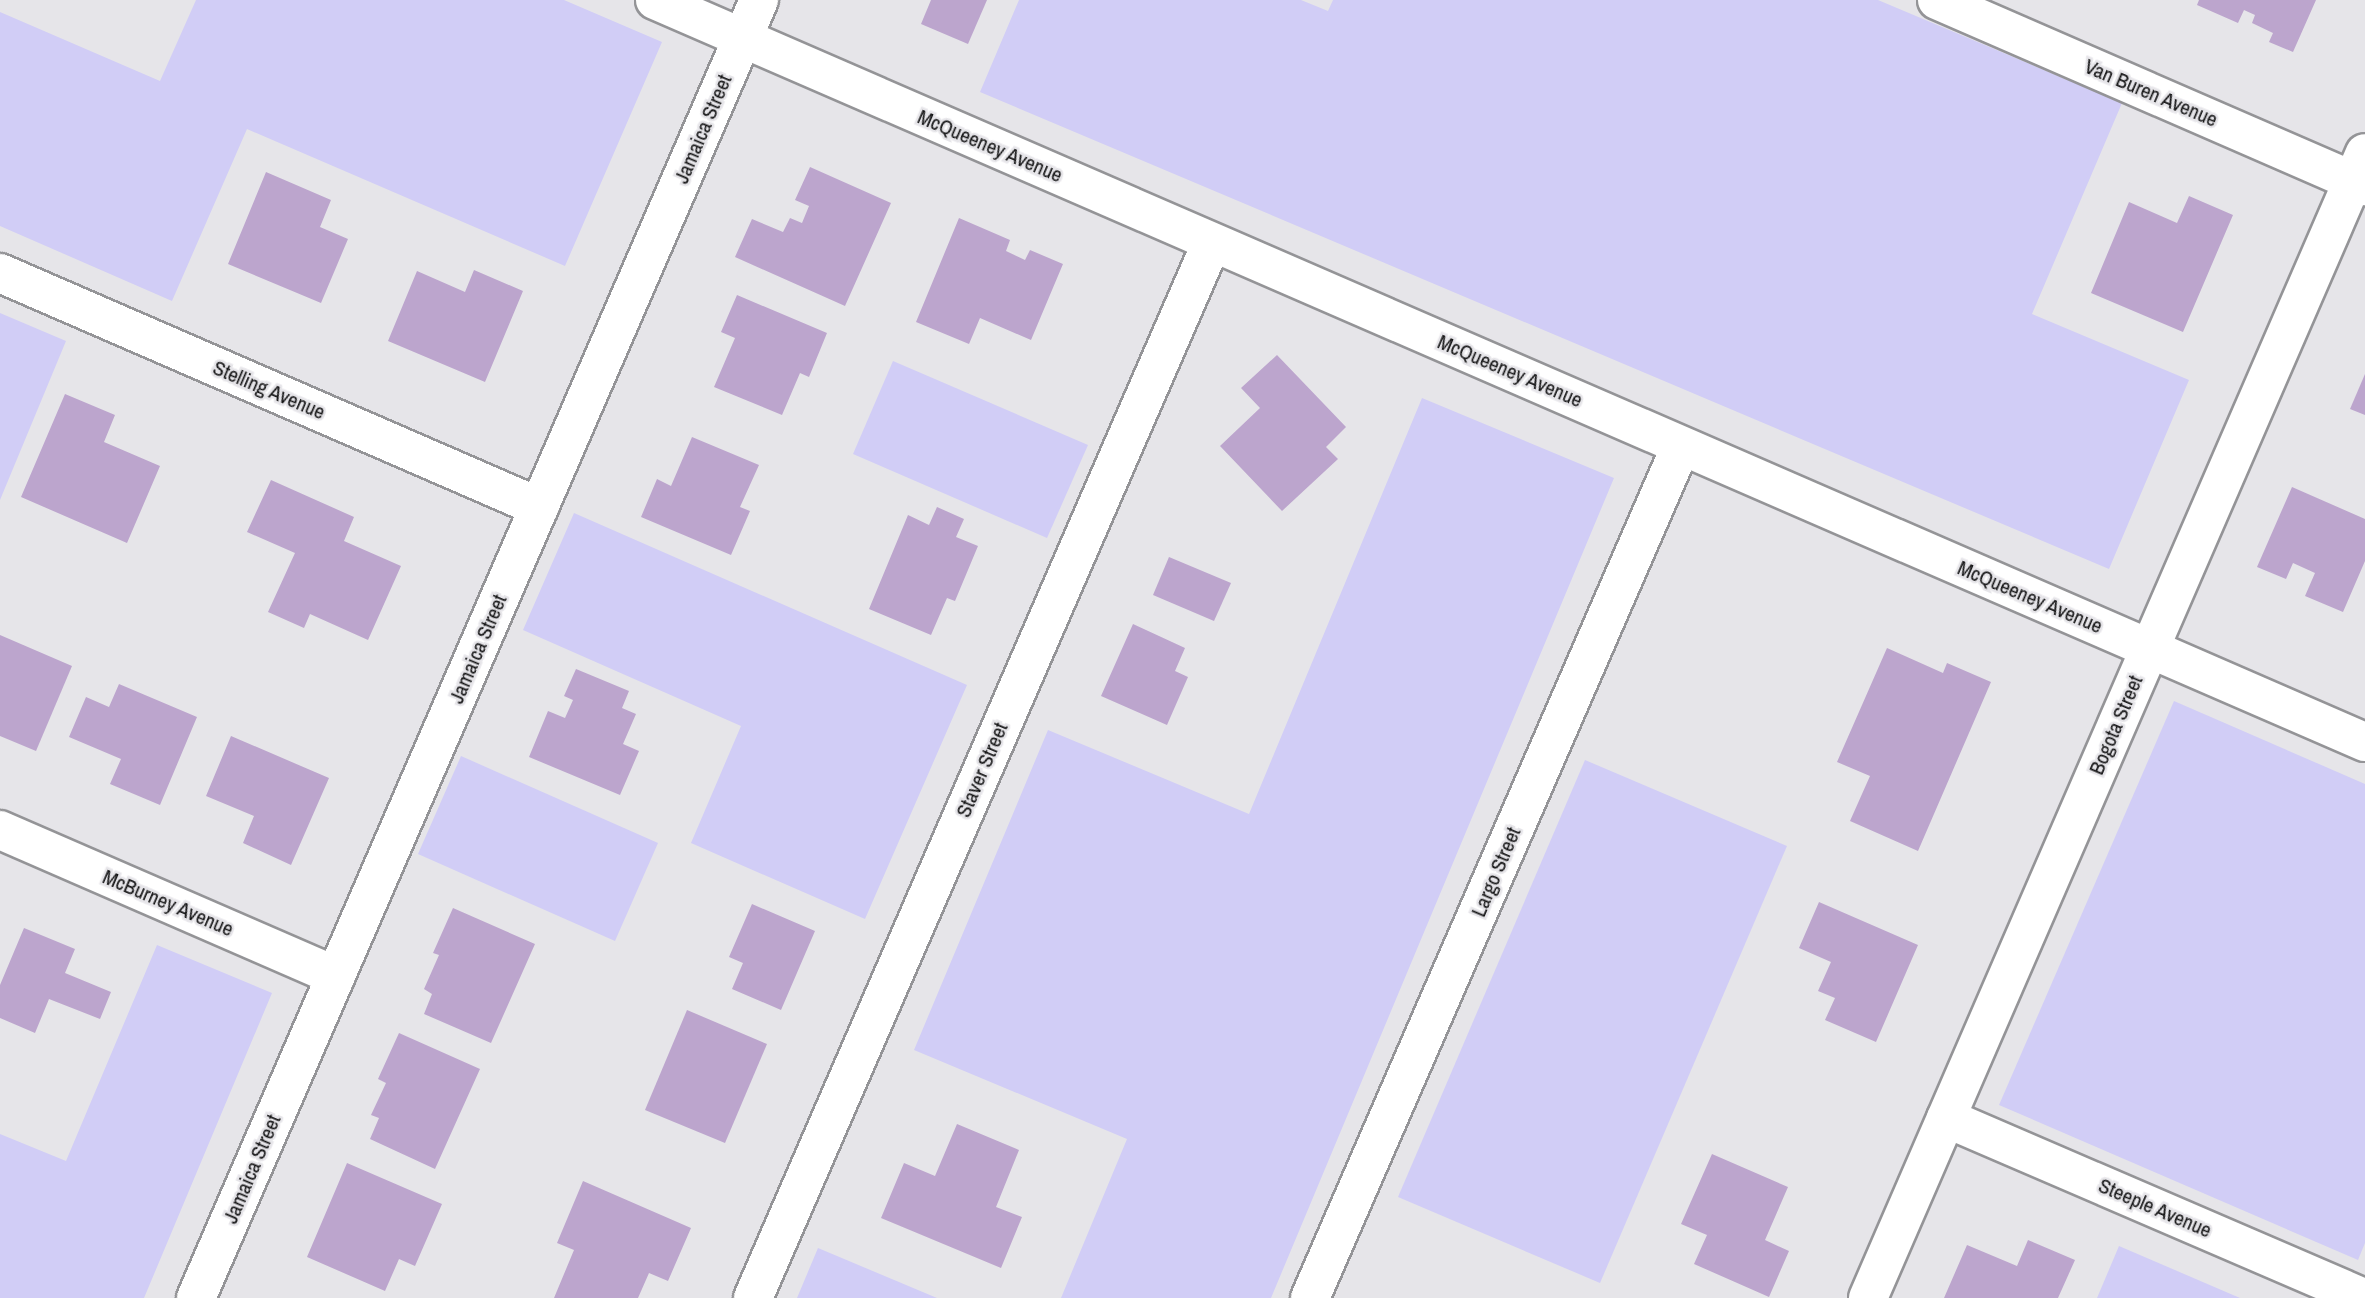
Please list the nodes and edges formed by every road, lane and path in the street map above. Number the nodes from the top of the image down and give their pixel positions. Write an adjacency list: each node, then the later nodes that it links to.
1 (654, 0): 4 (street, McQueeney Avenue)
2 (760, 0): 4 (street, Jamaica Street)
3 (1937, 0): 5 (street, Van Buren Avenue)
4 (743, 38): 6 (street, McQueeney Avenue); 9 (street, Jamaica Street)
5 (2361, 173): 10 (street, Bogota Street)
6 (1212, 242): 8 (street, McQueeney Avenue); 16 (street, Staver Street)
7 (0, 273): 9 (street, Stelling Avenue)
8 (1681, 446): 10 (street, McQueeney Avenue); 17 (street, Largo Street)
9 (539, 508): 13 (street, Jamaica Street)
10 (2149, 649): 11 (street, McQueeney Avenue); 14 (street, Bogota Street)
11 (2365, 742)
12 (0, 830): 13 (street, McBurney Avenue)
13 (336, 976): 15 (street, Jamaica Street)
14 (1946, 1118): 18 (street, Bogota Street); 19 (street, Steeple Avenue)
15 (196, 1298)
16 (753, 1298)
17 (1310, 1298)
18 (1868, 1298)
19 (2363, 1298)

